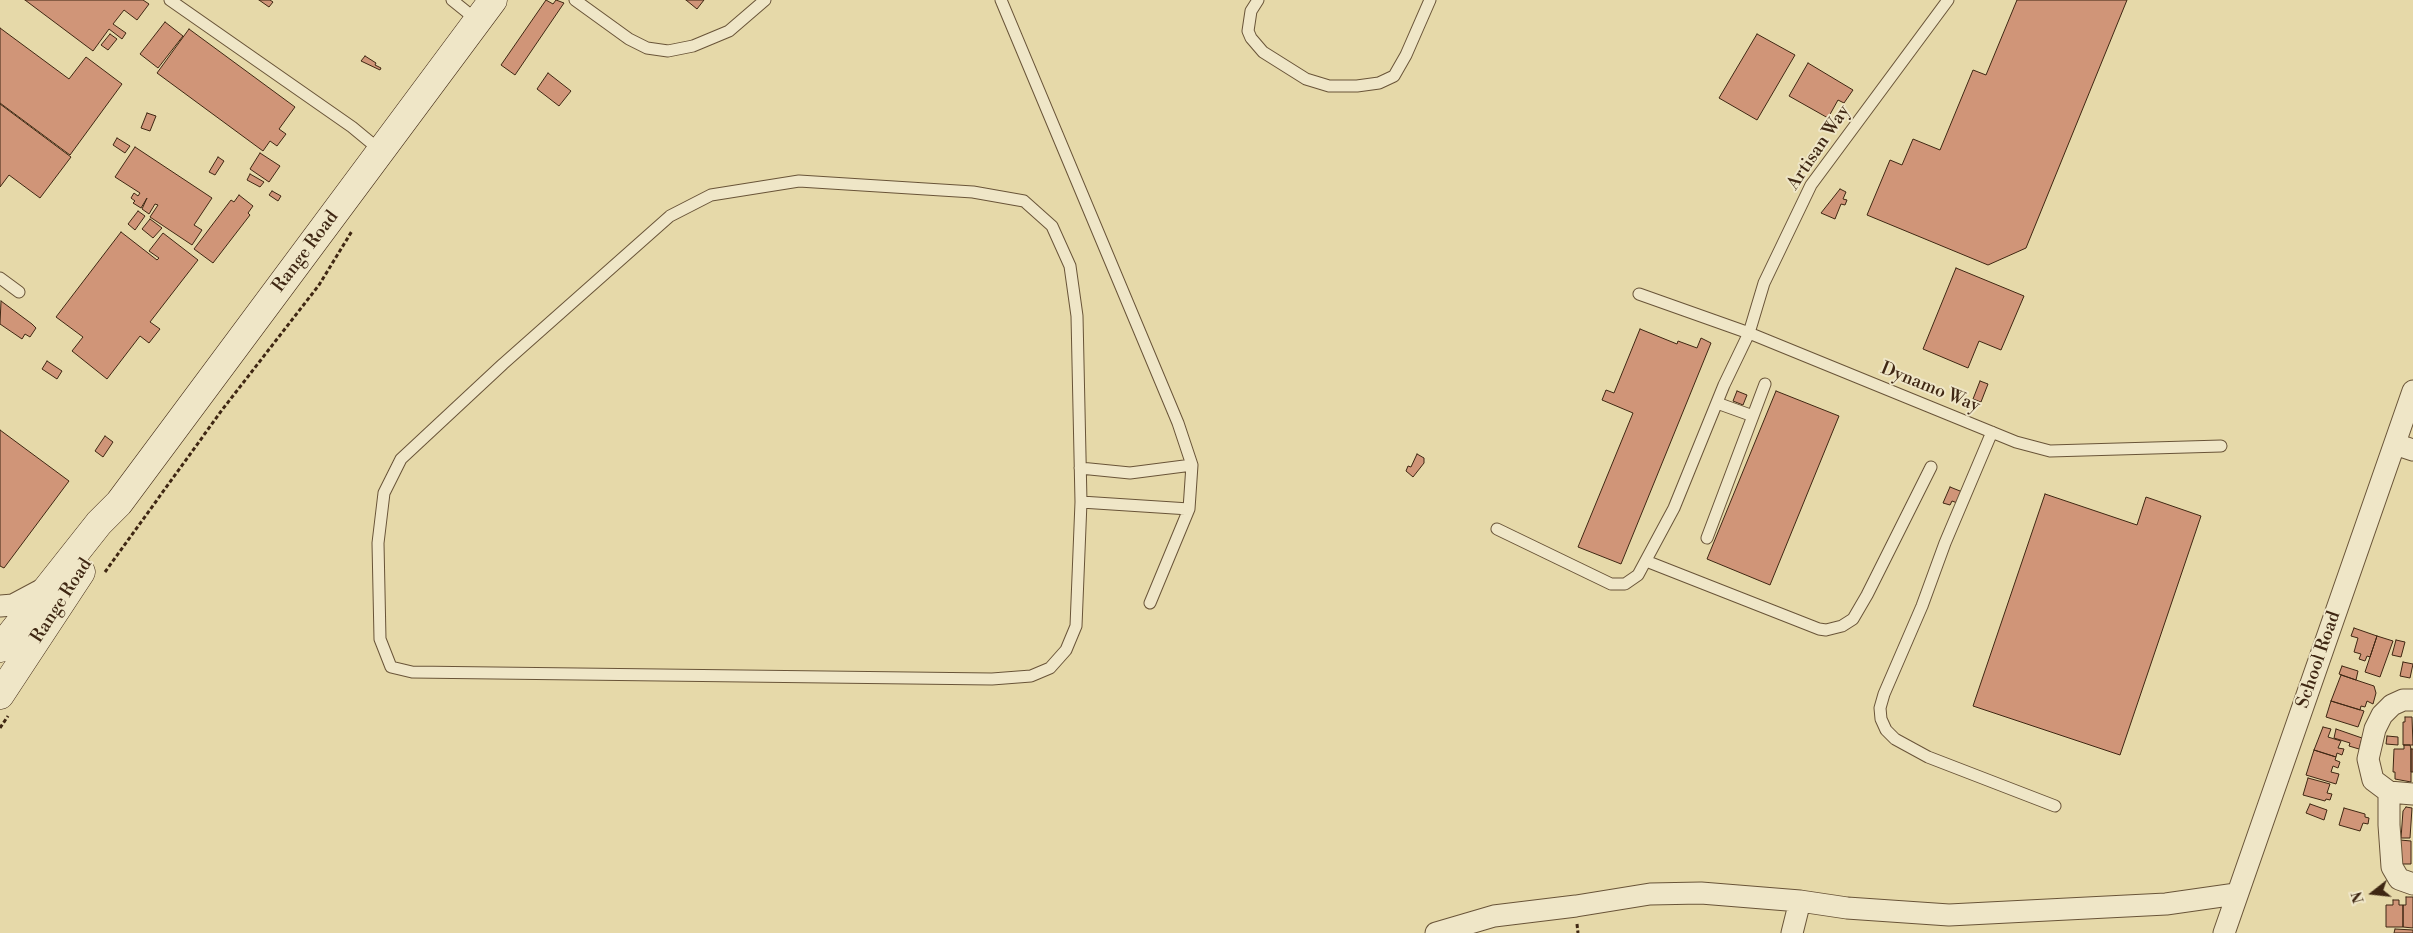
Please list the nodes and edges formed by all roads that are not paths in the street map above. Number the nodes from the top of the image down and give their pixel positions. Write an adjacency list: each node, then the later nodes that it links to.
1 (170, 0): 10 (lane)
2 (452, 0): 9 (lane)
3 (575, 0): 4 (lane)
4 (765, 0)
5 (1001, 0): 22 (lane)
6 (1258, 0): 7 (lane)
7 (1430, 0)
8 (1948, 0): 14 (lane, Artisan Way)
9 (486, 10): 10 (main road, Range Road)
10 (381, 151): 26 (main road, Range Road)
11 (0, 278): 12 (lane)
12 (19, 292)
13 (1639, 294): 14 (lane, Dynamo Way)
14 (1749, 333): 17 (lane, Artisan Way); 19 (lane, Dynamo Way)
15 (1765, 384): 18 (lane)
16 (2413, 391): 21 (street, School Road)
17 (1717, 403): 18 (lane); 30 (lane, Artisan Way)
18 (1753, 416): 29 (lane)
19 (1992, 432): 20 (lane, Dynamo Way); 39 (lane)
20 (2221, 446)
21 (2404, 447): 41 (street, School Road)
22 (1192, 465): 24 (lane); 27 (lane)
23 (1930, 467): 30 (lane)
24 (1080, 468): 25 (lane); 25 (lane)
25 (1081, 502): 27 (lane)
26 (119, 504): 31 (main road, Range Road); 36 (main road, Range Road)
27 (1189, 509): 32 (lane)
28 (1497, 529): 30 (lane, Artisan Way)
29 (1707, 538)
30 (1646, 561)
31 (51, 584): 33 (street); 34 (main road, Range Road)
32 (1150, 603)
33 (0, 606)
34 (0, 648)
35 (2413, 700): 37 (street)
36 (5, 704)
37 (2390, 792): 38 (street); 40 (street)
38 (2413, 794)
39 (2055, 806)
40 (2413, 884)
41 (2236, 894): 42 (street); 43 (street, School Road)
42 (1800, 902): 44 (street); 45 (street)
43 (2225, 931)
44 (1436, 933)
45 (1792, 933)

